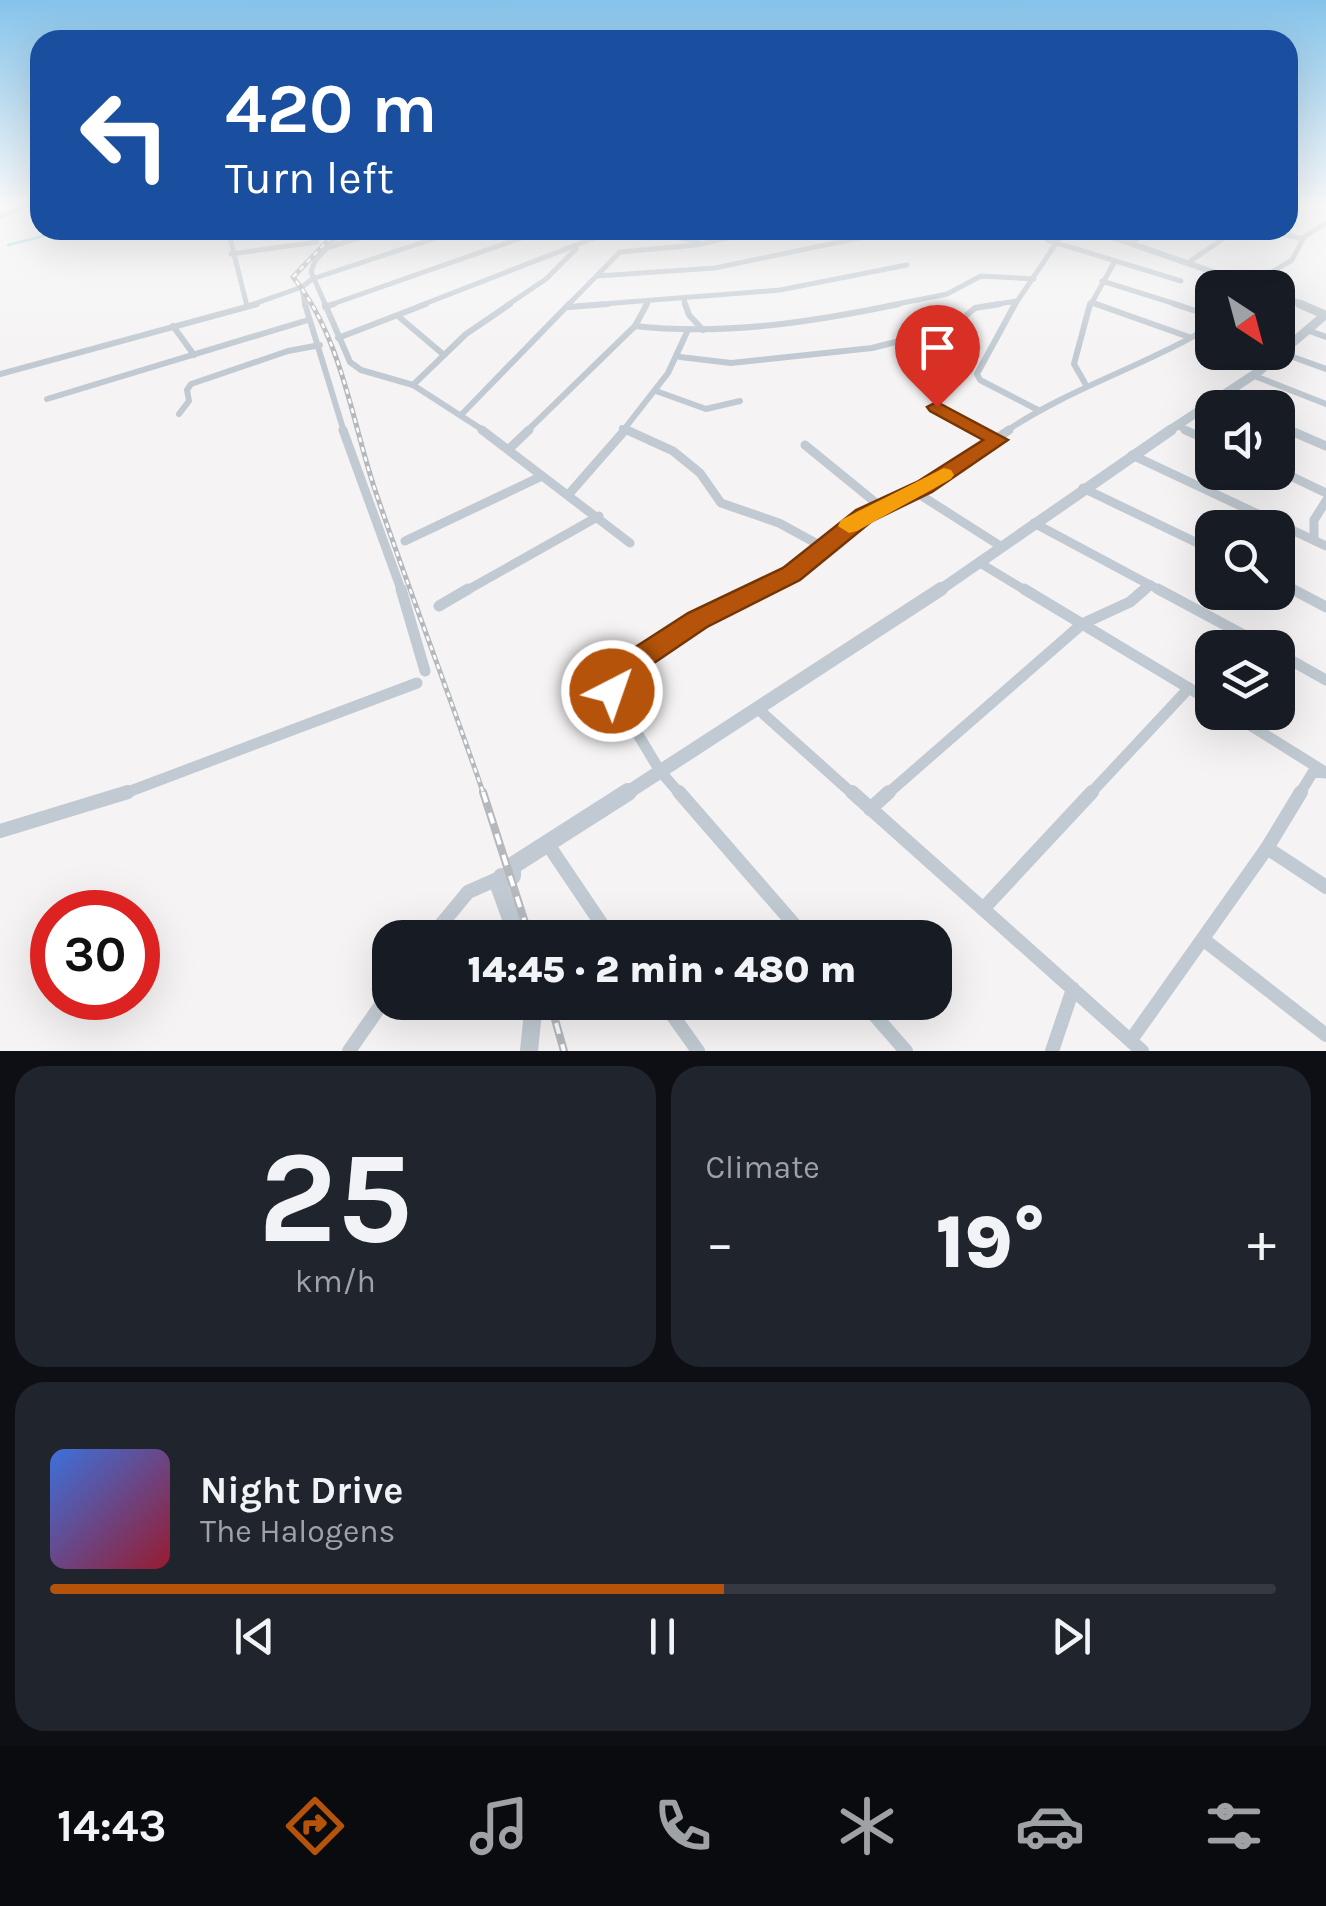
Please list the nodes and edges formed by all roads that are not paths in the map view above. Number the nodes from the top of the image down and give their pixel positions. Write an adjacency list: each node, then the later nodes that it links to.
1 (231, 255): 28 (street)
2 (321, 255): 18 (street)
3 (384, 255): 18 (street)
4 (473, 255): 29 (street)
5 (551, 255): 33 (street)
6 (569, 255): 47 (street)
7 (619, 255): 17 (street)
8 (777, 255): 17 (street)
9 (1052, 255): 21 (street)
10 (1094, 255): 13 (street)
11 (1169, 255): 14 (street)
12 (1198, 255): 14 (street)
13 (1115, 261): 19 (street); 20 (street)
14 (1188, 262): 16 (street)
15 (908, 265): 23 (street)
16 (1207, 270)
17 (596, 276): 30 (street)
18 (312, 279): 22 (street); 29 (street)
19 (1181, 281)
20 (1102, 282): 26 (street); 31 (street)
21 (1032, 283): 24 (street); 37 (street)
22 (302, 287): 28 (street); 34 (street)
23 (684, 300): 27 (street); 37 (street)
24 (1018, 300): 48 (street); 62 (street)
25 (1295, 300): 32 (street)
26 (1091, 302): 42 (street); 55 (street)
27 (647, 303): 30 (street); 36 (street)
28 (247, 306): 35 (street)
29 (325, 307): 43 (street)
30 (568, 307): 65 (street)
31 (1195, 311)
32 (1324, 311): 38 (street)
33 (398, 316): 43 (street); 47 (street)
34 (308, 320): 45 (street); 46 (street)
35 (173, 326): 46 (street); 52 (street)
36 (635, 326): 39 (street); 73 (street)
37 (703, 330): 39 (street)
38 (1307, 330): 41 (street); 44 (street)
39 (687, 332): 48 (street)
40 (1195, 332): 42 (street)
41 (1326, 336)
42 (1189, 337): 55 (street)
43 (338, 338): 54 (street)
44 (1295, 341)
45 (320, 344): 64 (street); 108 (street)
46 (194, 354): 58 (street)
47 (444, 355): 54 (street)
48 (680, 357): 56 (street)
49 (1295, 358): 50 (street)
50 (1326, 369)
51 (1260, 370): 53 (street)
52 (0, 374)
53 (1252, 376): 57 (street); 60 (street)
54 (412, 385): 65 (street)
55 (1086, 386): 62 (street)
56 (656, 390): 59 (street); 67 (street)
57 (1230, 390)
58 (47, 399)
59 (740, 401)
60 (1326, 404)
61 (937, 407): 70 (street)
62 (1038, 410): 70 (street)
63 (1195, 413): 66 (street)
64 (178, 414)
65 (462, 414): 73 (street)
66 (1175, 426): 69 (street); 74 (street)
67 (622, 428): 80 (street); 91 (street)
68 (1295, 432): 72 (street)
69 (1195, 435)
70 (998, 440): 78 (street)
71 (805, 445): 82 (street)
72 (1326, 446)
73 (510, 448): 75 (street)
74 (1132, 455): 77 (street); 85 (street)
75 (542, 476): 80 (street); 86 (street)
76 (1295, 478): 79 (street)
77 (1083, 488): 84 (street); 87 (street)
78 (914, 491): 82 (street); 90 (street)
79 (1326, 493)
80 (568, 494): 83 (street)
81 (1326, 501): 85 (street)
82 (881, 507): 91 (street)
83 (600, 516): 88 (street); 95 (street)
84 (1034, 523): 90 (street); 93 (street)
85 (1314, 540): 89 (street)
86 (405, 541)
87 (1195, 542)
88 (630, 543)
89 (1326, 546)
90 (1002, 547): 92 (street)
91 (822, 548): 105 (street)
92 (980, 564): 97 (street); 103 (street)
93 (1152, 584): 97 (street); 98 (street)
94 (1295, 591): 96 (street)
95 (439, 606)
96 (1326, 607)
97 (1082, 624): 101 (street); 107 (street)
98 (1235, 630)
99 (1295, 663): 100 (street)
100 (1326, 680)
101 (1188, 688): 102 (street); 113 (street)
102 (1195, 692)
103 (758, 710): 105 (street); 107 (street)
104 (1258, 730): 106 (street)
105 (660, 771): 109 (street); 117 (street)
106 (1322, 772): 110 (street)
107 (870, 809): 113 (street)
108 (0, 831)
109 (548, 843): 111 (street); 116 (street)
110 (1267, 848): 112 (street); 118 (street)
111 (502, 877): 114 (street); 115 (street)
112 (1326, 887)
113 (983, 909): 119 (street)
114 (444, 920)
115 (512, 920)
116 (598, 920)
117 (790, 920)
118 (1204, 940): 124 (street); 125 (street)
119 (1073, 989): 125 (street); 130 (street)
120 (372, 1018): 126 (street)
121 (532, 1020): 127 (street)
122 (676, 1020): 128 (street)
123 (879, 1020): 129 (street)
124 (1326, 1035)
125 (1136, 1046)
126 (349, 1051)
127 (529, 1051)
128 (698, 1051)
129 (906, 1051)
130 (1052, 1051)

